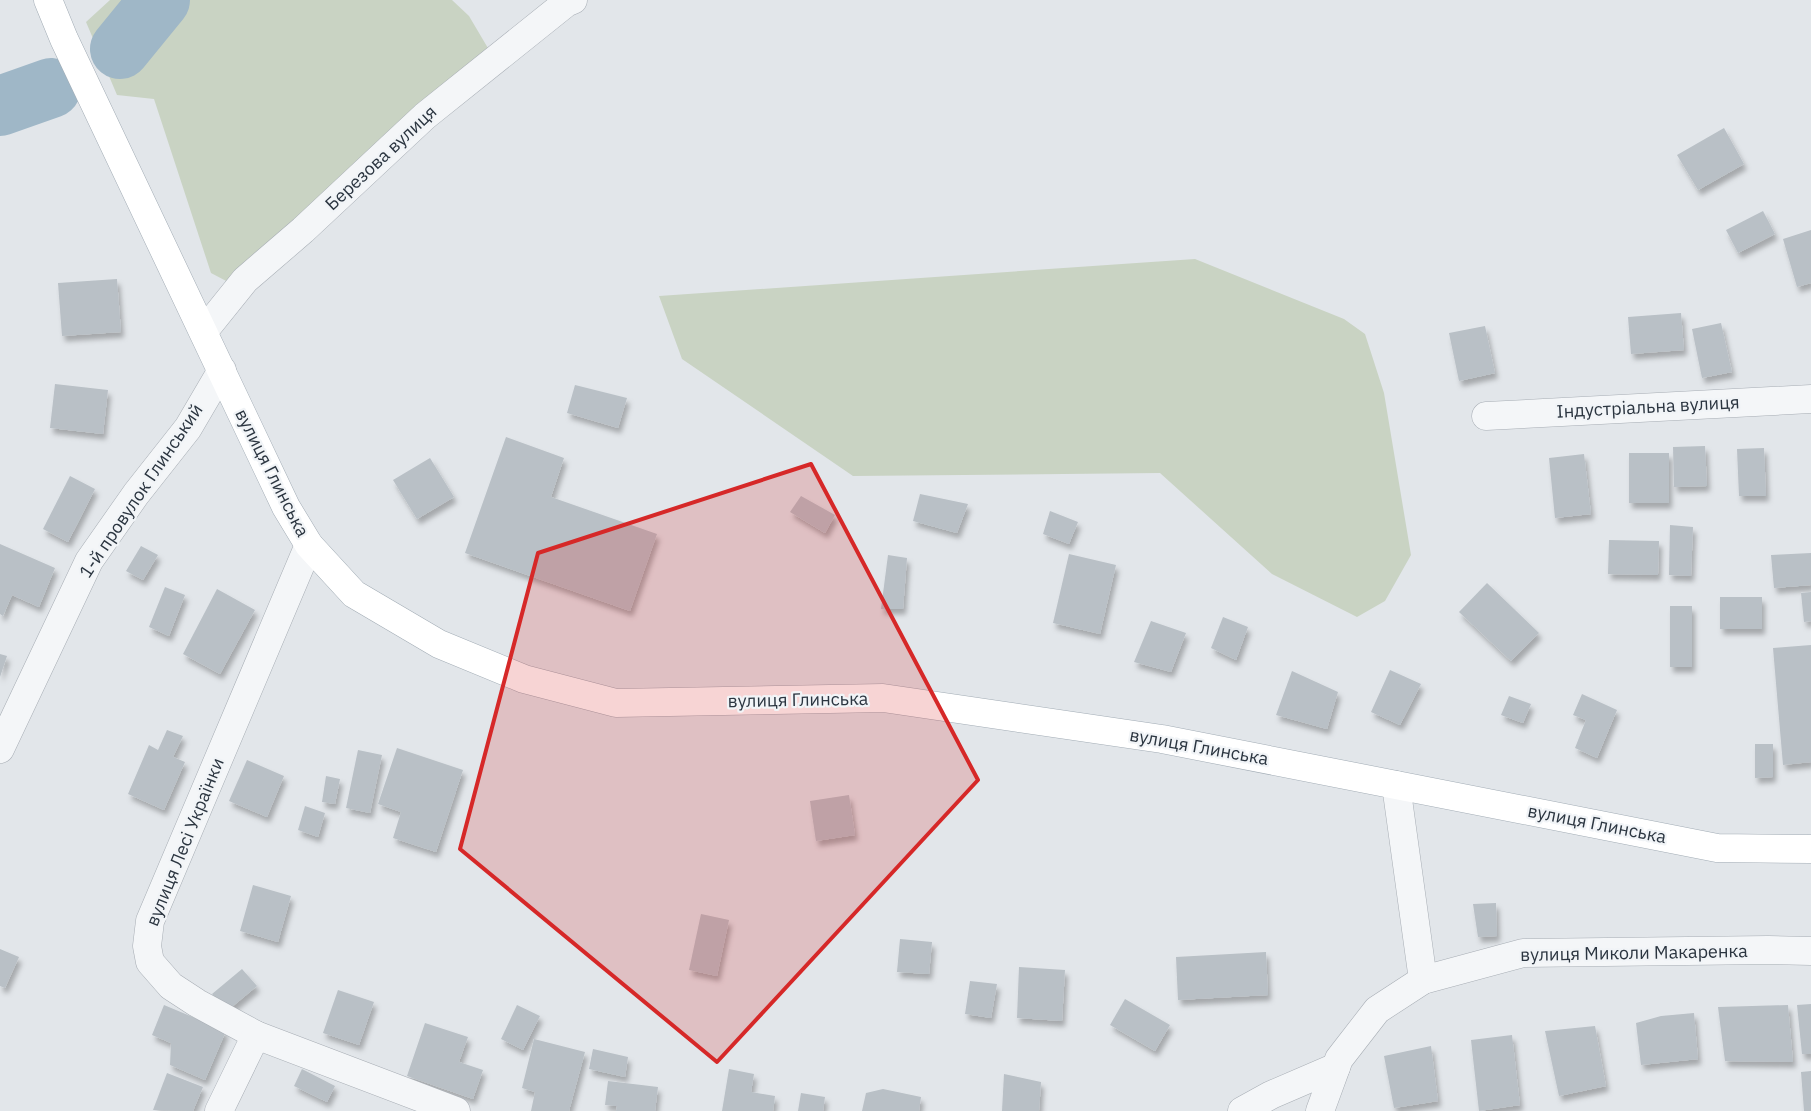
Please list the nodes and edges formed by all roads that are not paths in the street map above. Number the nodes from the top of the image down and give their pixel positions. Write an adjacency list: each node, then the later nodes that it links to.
1 (48, 0): 3 (main road, вулиця Глинська)
2 (573, 0): 3 (street, Березова вулиця)
3 (204, 331): 4 (main road, вулиця Глинська)
4 (222, 370): 7 (main road, вулиця Глинська); 8 (street, 1-й провулок Глинський)
5 (1811, 399): 6 (street, Індустріальна вулиця)
6 (1486, 416)
7 (309, 546): 9 (main road, вулиця Глинська); 13 (street, вулиця Лесі Українки)
8 (0, 749)
9 (1396, 785): 10 (main road, вулиця Глинська); 12 (street)
10 (1811, 849)
11 (1811, 951): 12 (street, вулиця Миколи Макаренка)
12 (1423, 980): 14 (street, вулиця Миколи Макаренка)
13 (256, 1035): 15 (street); 16 (street, вулиця Лесі Українки)
14 (1336, 1067): 17 (street); 18 (street, вулиця Миколи Макаренка)
15 (220, 1111)
16 (456, 1111)
17 (1242, 1111)
18 (1320, 1111)

